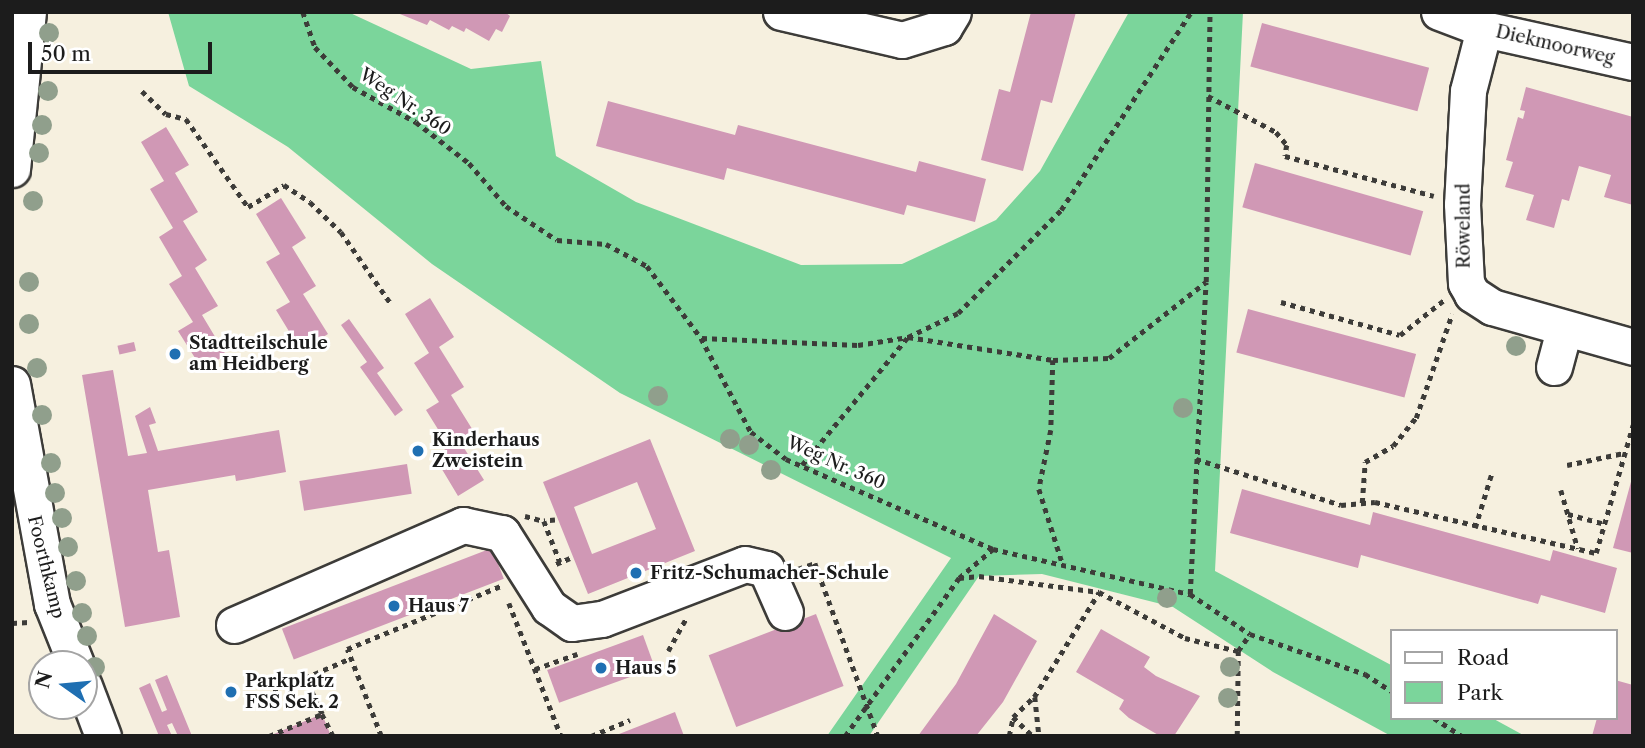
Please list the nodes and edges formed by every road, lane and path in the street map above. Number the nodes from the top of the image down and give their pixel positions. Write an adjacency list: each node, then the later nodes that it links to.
1 (28, 12): 12 (street)
2 (303, 12): 20 (path, Weg Nr. 360)
3 (780, 12): 4 (street)
4 (953, 12)
5 (1191, 12): 19 (path)
6 (1210, 12): 11 (path)
7 (1439, 12): 8 (street, Diekmoorweg)
8 (1484, 29): 9 (street, Diekmoorweg); 13 (street, Röweland)
9 (1633, 62)
10 (142, 91): 17 (path)
11 (1208, 96): 13 (path); 14 (path)
12 (12, 169)
13 (1462, 204): 15 (street, Röweland)
14 (1206, 282): 22 (path); 27 (path)
15 (1466, 283): 16 (path); 18 (street, Röweland); 32 (path)
16 (1281, 302)
17 (392, 305)
18 (1564, 329): 21 (street, Röweland); 23 (street)
19 (908, 337): 20 (path); 22 (path); 28 (path)
20 (701, 338): 28 (path, Weg Nr. 360)
21 (1633, 347)
22 (1053, 360): 40 (path)
23 (1554, 368)
24 (12, 384): 48 (street, Foorthkamp)
25 (1633, 425): 26 (path)
26 (1625, 453): 29 (path); 35 (path)
27 (1196, 459): 32 (path); 44 (path)
28 (802, 465): 37 (path, Weg Nr. 360)
29 (1567, 465)
30 (1492, 472): 36 (path)
31 (1561, 490): 33 (path)
32 (1362, 503): 36 (path)
33 (1567, 513): 35 (path); 38 (path)
34 (555, 520): 41 (path)
35 (1605, 524): 38 (path)
36 (1475, 528): 38 (path)
37 (993, 549): 40 (path, Weg Nr. 360); 42 (path)
38 (1578, 549)
39 (570, 558): 41 (path)
40 (1062, 562): 44 (path, Weg Nr. 360)
41 (531, 574): 45 (street); 46 (street); 51 (path); 52 (path)
42 (959, 578): 43 (path); 57 (path)
43 (1099, 592): 50 (path); 56 (path)
44 (1190, 594): 47 (path, Weg Nr. 360)
45 (785, 612)
46 (234, 625)
47 (1251, 634): 50 (path); 54 (path, Weg Nr. 360)
48 (70, 650)
49 (584, 651): 52 (path)
50 (1238, 651): 72 (path)
51 (351, 659): 53 (path); 64 (path)
52 (535, 669): 65 (path)
53 (305, 678): 55 (path); 58 (path)
54 (1390, 690)
55 (273, 691)
56 (1034, 696): 59 (path); 71 (path)
57 (867, 707): 67 (path); 68 (path)
58 (321, 714): 62 (path); 63 (path)
59 (1013, 717): 69 (path); 70 (path)
60 (631, 720): 66 (path)
61 (1437, 720): 73 (path)
62 (269, 736)
63 (333, 736)
64 (382, 736)
65 (561, 736)
66 (591, 736)
67 (845, 736)
68 (878, 736)
69 (1009, 736)
70 (1033, 736)
71 (1039, 736)
72 (1237, 736)
73 (1462, 736)

